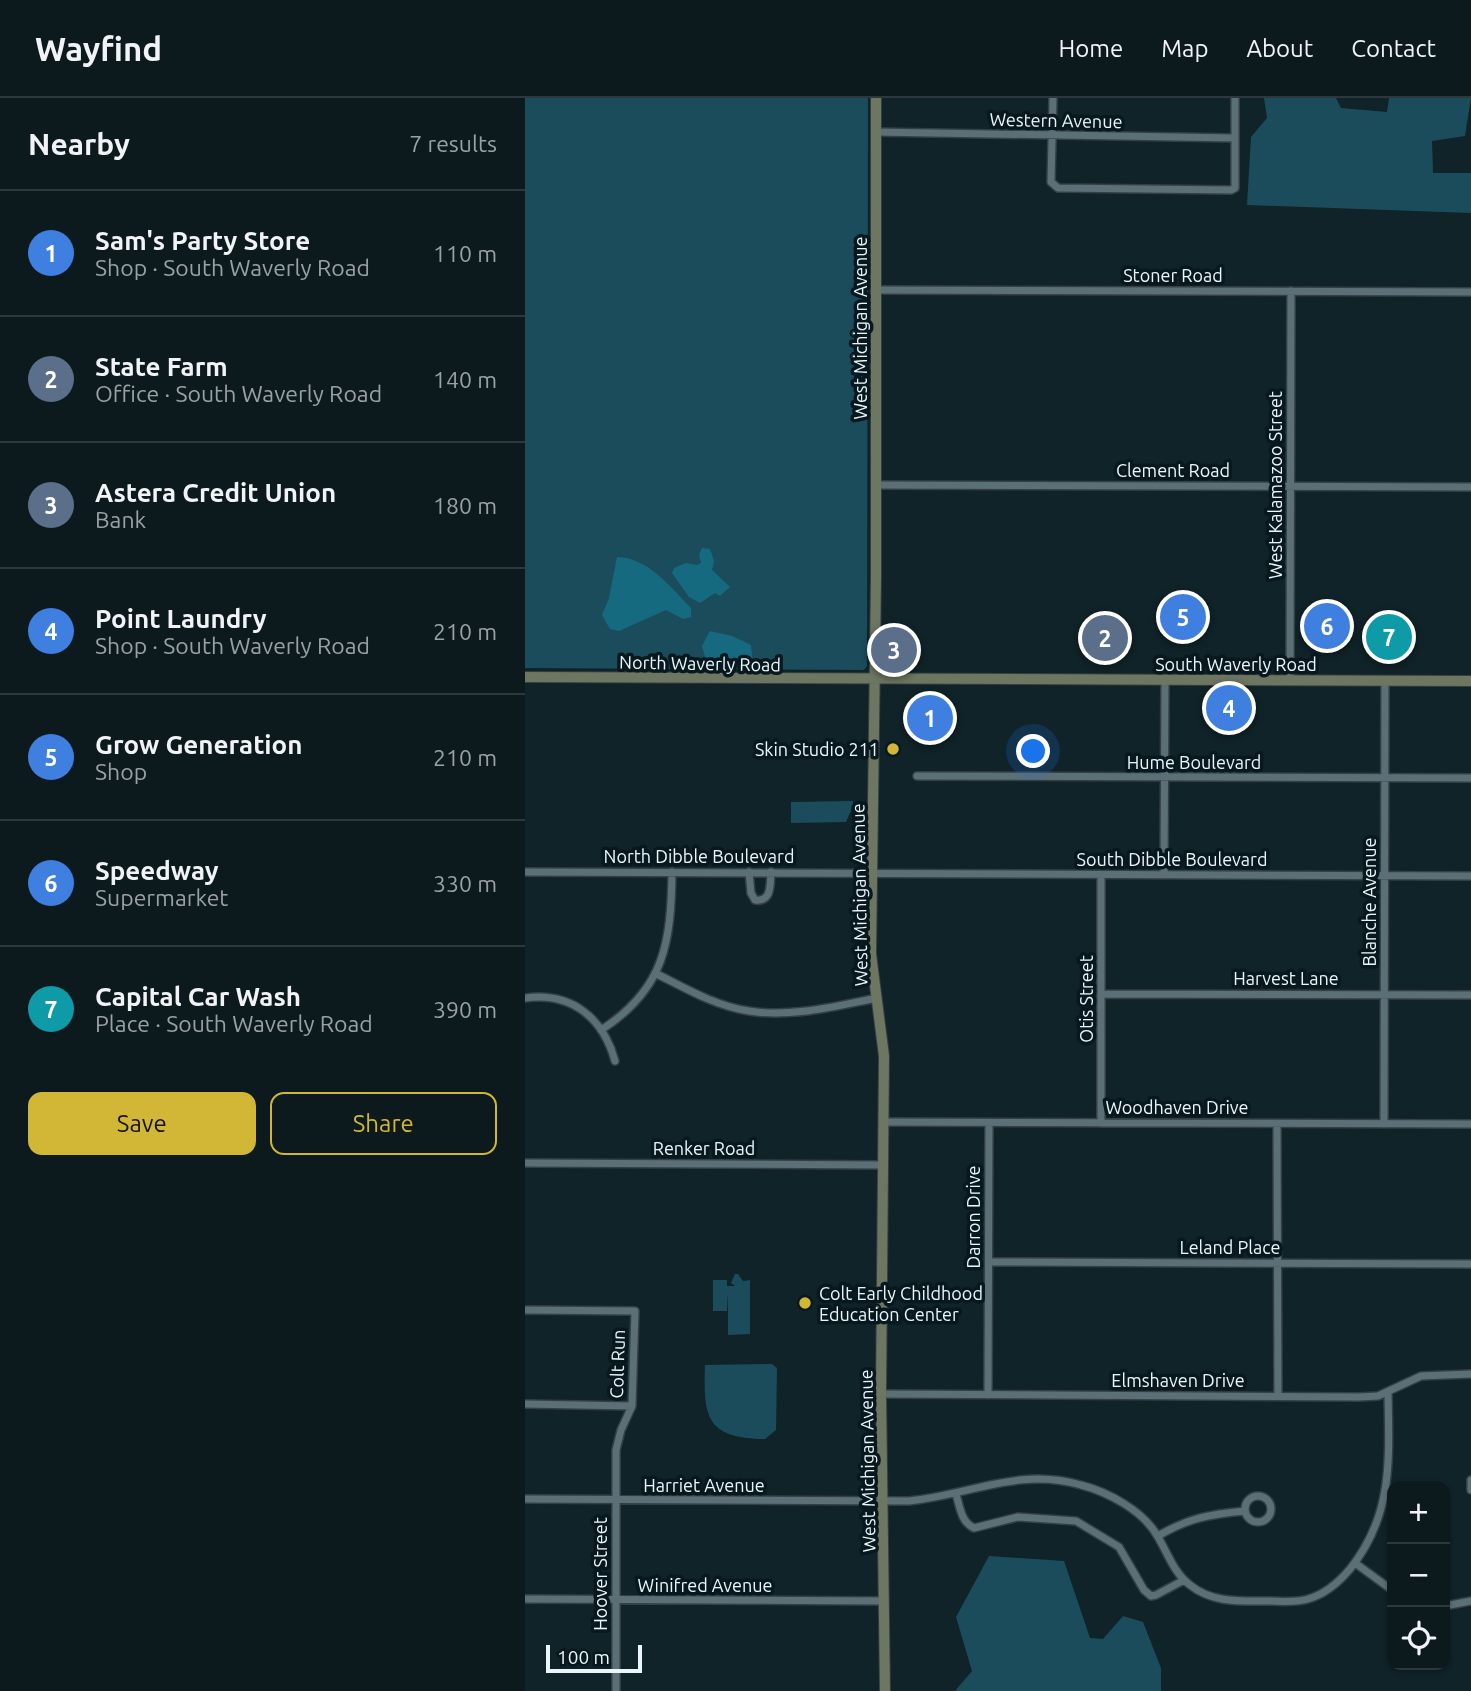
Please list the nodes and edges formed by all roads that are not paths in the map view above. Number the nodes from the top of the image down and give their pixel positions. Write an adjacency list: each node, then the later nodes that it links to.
1 (876, 98): 4 (street, West Michigan Avenue)
2 (1052, 98): 5 (street)
3 (1235, 98): 6 (street)
4 (876, 132): 5 (street, Western Avenue); 7 (street, West Michigan Avenue)
5 (1052, 135): 6 (street, Western Avenue); 6 (street)
6 (1235, 138)
7 (876, 290): 8 (street, Stoner Road); 10 (street, West Michigan Avenue)
8 (1291, 291): 9 (street, Stoner Road); 11 (street, West Kalamazoo Street)
9 (1471, 292)
10 (876, 485): 11 (street, Clement Road); 15 (street, West Michigan Avenue)
11 (1290, 486): 12 (street, Clement Road); 14 (street, West Kalamazoo Street)
12 (1471, 487)
13 (525, 677): 15 (street, North Waverly Road)
14 (1290, 679): 16 (street, South Waverly Road); 17 (street, South Waverly Road)
15 (874, 680): 16 (street, South Waverly Road); 27 (street, West Michigan Avenue)
16 (1164, 680): 20 (street)
17 (1385, 681): 18 (street, South Waverly Road); 21 (street, Blanche Avenue)
18 (1471, 681)
19 (917, 776): 20 (street, Hume Boulevard)
20 (1164, 777): 21 (street, Hume Boulevard); 28 (street)
21 (1385, 778): 22 (street, Hume Boulevard); 30 (street, Blanche Avenue)
22 (1471, 778)
23 (525, 872): 24 (street, North Dibble Boulevard)
24 (672, 872): 25 (street, North Dibble Boulevard); 32 (street)
25 (749, 872): 26 (street, North Dibble Boulevard); 26 (street)
26 (771, 872): 27 (street, North Dibble Boulevard)
27 (872, 874): 29 (street, South Dibble Boulevard); 37 (street, West Michigan Avenue)
28 (1164, 874): 29 (street, South Dibble Boulevard); 30 (street, South Dibble Boulevard)
29 (1101, 875): 33 (street, Otis Street)
30 (1384, 876): 31 (street, South Dibble Boulevard); 34 (street, Blanche Avenue)
31 (1471, 876)
32 (655, 973): 37 (street); 38 (street)
33 (1102, 994): 34 (street, Harvest Lane); 42 (street, Otis Street)
34 (1385, 995): 35 (street, Harvest Lane); 44 (street, Blanche Avenue)
35 (1471, 995)
36 (525, 998): 38 (street)
37 (877, 998): 40 (street, West Michigan Avenue)
38 (601, 1030): 39 (street)
39 (615, 1061)
40 (884, 1122): 41 (street, Woodhaven Drive); 47 (street, West Michigan Avenue)
41 (989, 1123): 42 (street, Woodhaven Drive); 48 (street, Darron Drive)
42 (1101, 1123): 43 (street, Woodhaven Drive)
43 (1277, 1124): 44 (street, Woodhaven Drive); 49 (street)
44 (1384, 1124): 45 (street, Woodhaven Drive)
45 (1471, 1124)
46 (525, 1163): 47 (street, Renker Road)
47 (883, 1165): 54 (street, West Michigan Avenue)
48 (989, 1262): 49 (street, Leland Place); 55 (street, Darron Drive)
49 (1277, 1263): 50 (street, Leland Place); 56 (street)
50 (1471, 1264)
51 (525, 1310): 58 (street, Colt Run)
52 (1471, 1374): 53 (street, Elmshaven Drive)
53 (1388, 1392): 56 (street, Elmshaven Drive); 67 (street)
54 (881, 1394): 55 (street, Elmshaven Drive); 64 (street, West Michigan Avenue)
55 (988, 1395): 56 (street, Elmshaven Drive)
56 (1278, 1396)
57 (525, 1404): 58 (street)
58 (632, 1406): 63 (street, Colt Run)
59 (1471, 1480): 60 (street)
60 (1471, 1490)
61 (956, 1494): 64 (street, Harriet Avenue); 66 (street, Harriet Avenue); 68 (street)
62 (525, 1499): 63 (street, Harriet Avenue)
63 (616, 1500): 64 (street, Harriet Avenue); 71 (street, Hoover Street)
64 (883, 1502): 72 (street, West Michigan Avenue)
65 (1245, 1511): 66 (street)
66 (1158, 1536): 68 (street)
67 (1355, 1563): 68 (street); 69 (street)
68 (1184, 1580)
69 (1387, 1586)
70 (525, 1600): 71 (street, Winifred Avenue)
71 (616, 1600): 72 (street, Winifred Avenue); 75 (street, Hoover Street)
72 (884, 1601): 76 (street, West Michigan Avenue)
73 (1471, 1601): 74 (street)
74 (1450, 1605)
75 (615, 1691)
76 (885, 1691)

